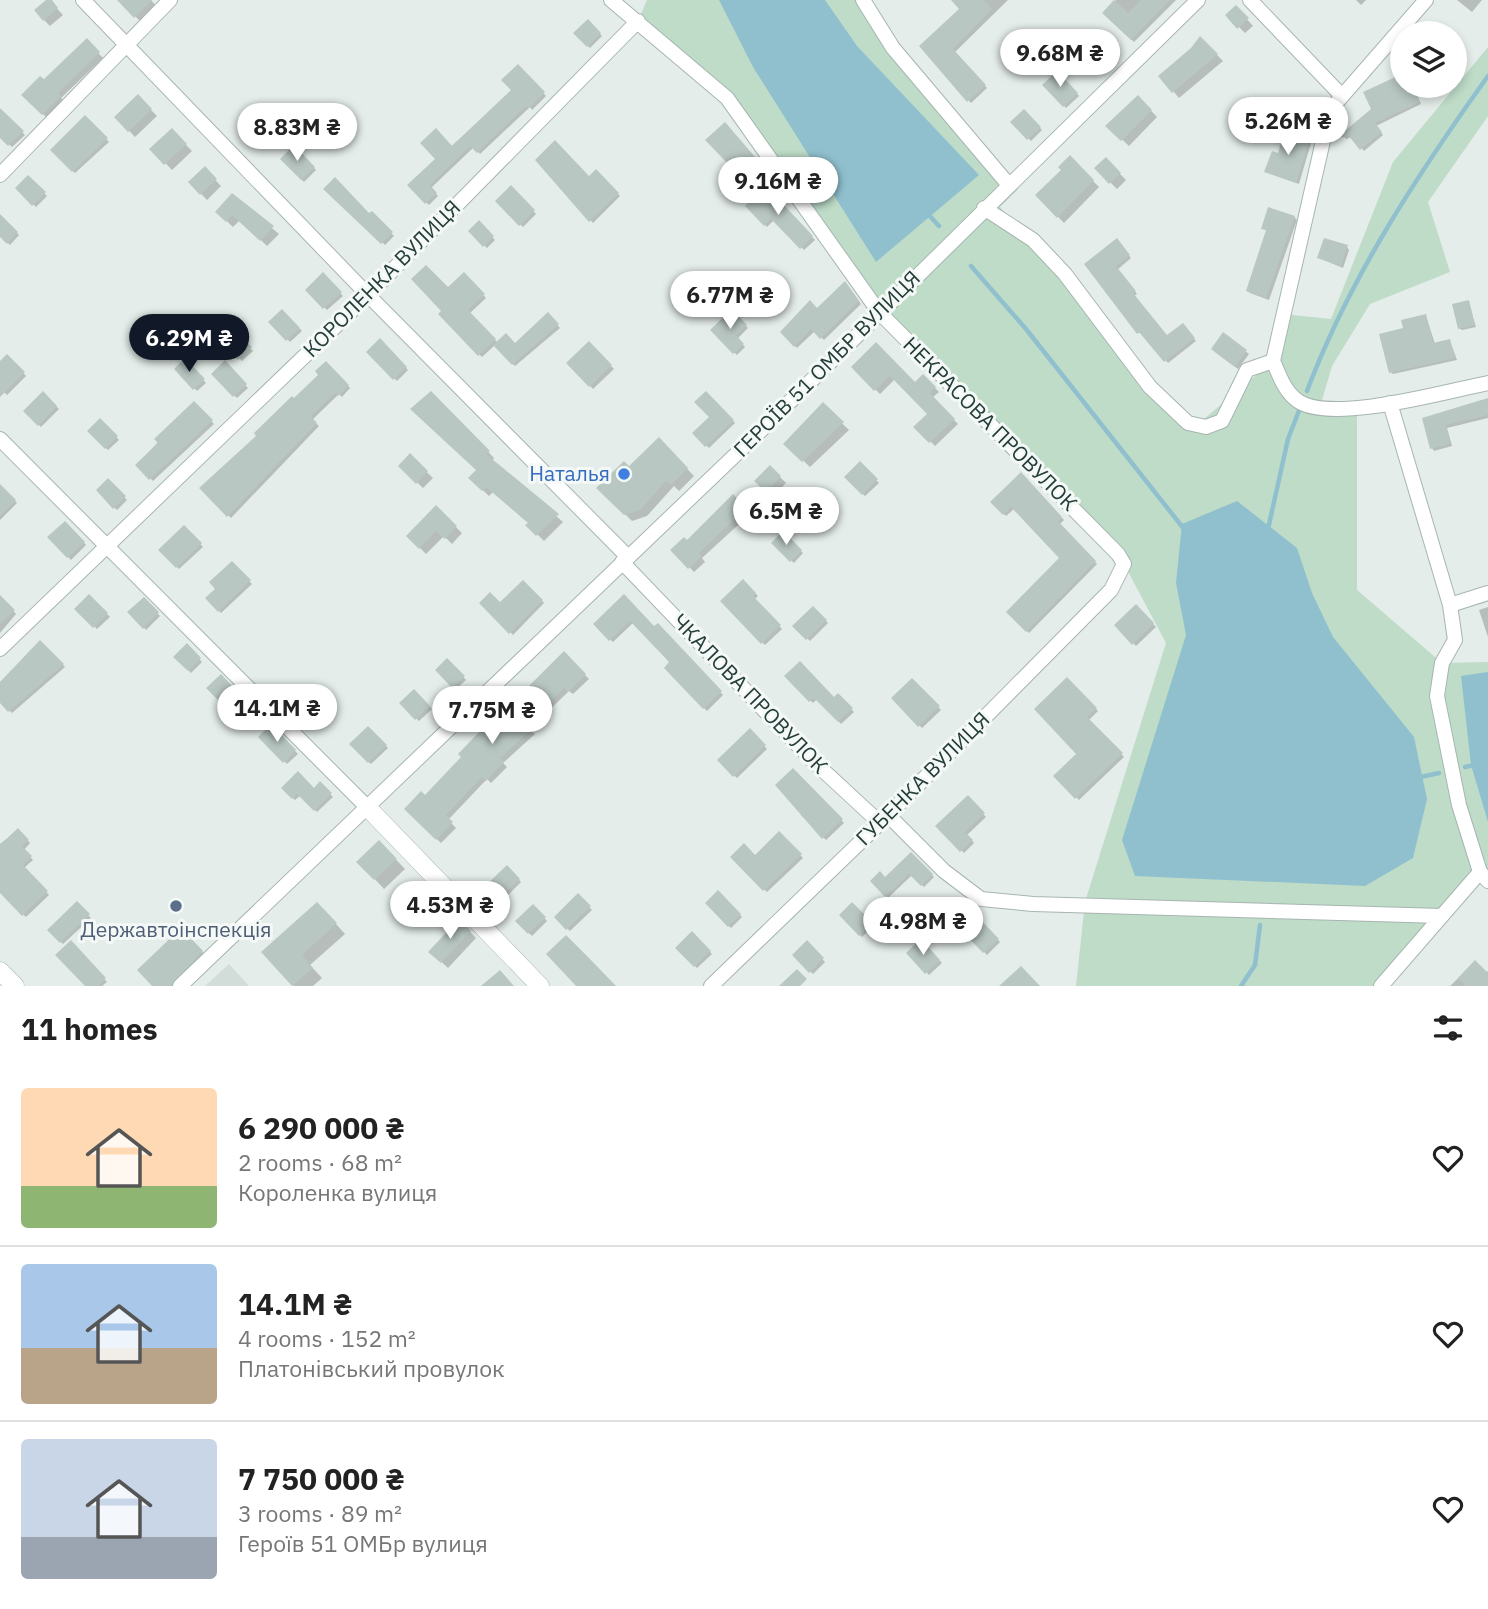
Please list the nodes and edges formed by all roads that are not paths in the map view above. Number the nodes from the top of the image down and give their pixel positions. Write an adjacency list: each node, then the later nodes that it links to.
1 (83, 0): 9 (street, ЧКАЛОВА ПРОВУЛОК)
2 (170, 0): 9 (street)
3 (611, 0): 8 (street, НЕКРАСОВА ПРОВУЛОК)
4 (863, 0): 12 (street)
5 (1198, 0): 12 (street, ГЕРОЇВ 51 ОМБР ВУЛИЦЯ)
6 (1250, 0): 10 (street)
7 (1426, 0): 10 (street)
8 (638, 21): 14 (street, КОРОЛЕНКА ВУЛИЦЯ); 15 (street, НЕКРАСОВА ПРОВУЛОК)
9 (127, 46): 11 (street); 14 (street, ЧКАЛОВА ПРОВУЛОК)
10 (1342, 96): 16 (street)
11 (0, 175)
12 (1008, 184): 13 (street, ГЕРОЇВ 51 ОМБР ВУЛИЦЯ)
13 (984, 208): 15 (street, ГЕРОЇВ 51 ОМБР ВУЛИЦЯ); 16 (street)
14 (368, 295): 20 (street, КОРОЛЕНКА ВУЛИЦЯ); 21 (street, ЧКАЛОВА ПРОВУЛОК)
15 (879, 312): 21 (street, ГЕРОЇВ 51 ОМБР ВУЛИЦЯ); 22 (street, НЕКРАСОВА ПРОВУЛОК)
16 (1273, 361): 18 (street)
17 (1488, 383): 18 (street)
18 (1390, 403): 24 (street)
19 (0, 439): 20 (street)
20 (106, 546): 25 (street, КОРОЛЕНКА ВУЛИЦЯ); 26 (street)
21 (625, 559): 26 (street, ГЕРОЇВ 51 ОМБР ВУЛИЦЯ); 27 (street, ЧКАЛОВА ПРОВУЛОК)
22 (1124, 564): 27 (street, ГУБЕНКА ВУЛИЦЯ)
23 (1488, 593): 24 (street)
24 (1450, 605): 28 (street)
25 (0, 649)
26 (368, 808): 32 (street, ГЕРОЇВ 51 ОМБР ВУЛИЦЯ); 33 (street)
27 (884, 819): 29 (street, ЧКАЛОВА ПРОВУЛОК); 34 (street, ГУБЕНКА ВУЛИЦЯ)
28 (1484, 876): 29 (street)
29 (1442, 916): 35 (street)
30 (0, 971): 31 (street)
31 (15, 986)
32 (180, 986)
33 (540, 986)
34 (712, 986)
35 (1381, 986)

